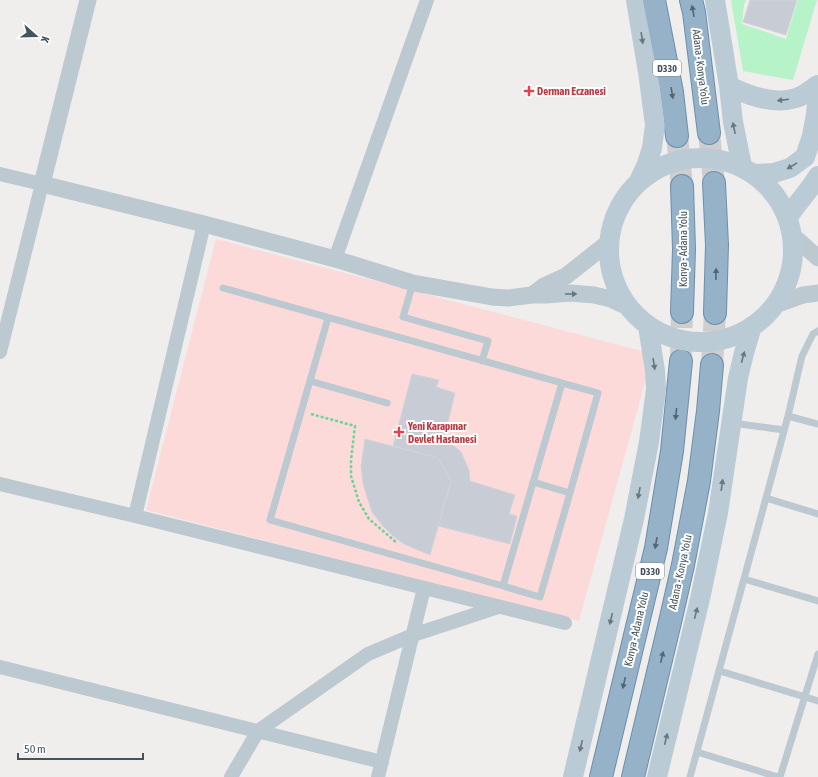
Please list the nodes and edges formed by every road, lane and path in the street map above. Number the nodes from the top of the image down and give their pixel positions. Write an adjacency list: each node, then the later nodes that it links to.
1 (88, 0): 17 (street)
2 (427, 0): 23 (street)
3 (636, 0): 15 (main road, one-way to 15)
4 (654, 0): 11 (highway, D330, one-way to 11)
5 (691, 0): 10 (highway, Adana - Konya Yolu, one-way to 5)
6 (715, 0): 8 (main road)
7 (818, 85): 8 (main road, one-way to 8)
8 (729, 86): 12 (main road, one-way to 8)
9 (818, 93): 12 (main road, one-way to 12)
10 (710, 133)
11 (677, 136)
12 (748, 170): 15 (main road); 20 (main road)
13 (0, 174): 17 (street)
14 (818, 176): 20 (main road)
15 (640, 181): 21 (main road)
16 (714, 183): 31 (highway, one-way to 16)
17 (42, 184): 19 (street); 36 (street)
18 (682, 186): 30 (highway, Konya - Adana Yolu)
19 (204, 224): 23 (street); 53 (street)
20 (790, 226): 22 (street); 28 (main road)
21 (609, 242): 27 (street); 29 (main road)
22 (818, 258)
23 (335, 259): 24 (street)
24 (413, 283): 27 (street); 37 (lane)
25 (223, 288): 32 (lane)
26 (818, 293): 28 (street)
27 (532, 295): 29 (street, one-way to 29)
28 (775, 305): 34 (main road)
29 (628, 306): 33 (main road)
30 (682, 312)
31 (715, 313)
32 (328, 318): 37 (lane); 40 (lane)
33 (648, 326): 34 (main road); 72 (main road, one-way to 72)
34 (752, 326): 45 (main road, one-way to 34)
35 (818, 331): 44 (lane)
36 (0, 352)
37 (482, 361): 41 (lane)
38 (681, 361): 73 (highway, Konya - Adana Yolu / D330, one-way to 73)
39 (712, 365): 74 (highway, Adana - Konya Yolu / D330, one-way to 39)
40 (310, 381): 42 (lane); 43 (lane)
41 (562, 383): 48 (lane); 50 (lane)
42 (387, 403)
43 (301, 411): 54 (path); 54 (lane)
44 (788, 416): 46 (lane); 47 (lane)
45 (730, 423): 47 (lane); 75 (main road, one-way to 45)
46 (818, 424)
47 (784, 430): 51 (lane)
48 (533, 482): 50 (lane); 56 (lane)
49 (0, 484): 53 (street)
50 (570, 493): 56 (lane)
51 (766, 498): 52 (lane); 55 (lane)
52 (818, 514)
53 (135, 516): 57 (street)
54 (395, 556): 56 (lane)
55 (744, 579): 58 (lane); 64 (lane)
56 (503, 586)
57 (424, 588): 59 (street); 61 (street)
58 (818, 601)
59 (498, 606): 60 (street); 61 (street)
60 (565, 622)
61 (413, 635): 67 (street); 69 (street)
62 (818, 654): 65 (lane)
63 (0, 667): 67 (street)
64 (720, 670): 65 (lane); 68 (lane)
65 (805, 697): 66 (lane); 77 (lane)
66 (818, 701)
67 (258, 731): 69 (street); 70 (street)
68 (697, 752): 76 (lane); 77 (lane)
69 (382, 762): 71 (street)
70 (231, 777)
71 (378, 777)
72 (573, 777)
73 (601, 777)
74 (633, 777)
75 (657, 777)
76 (690, 777)
77 (779, 777)

